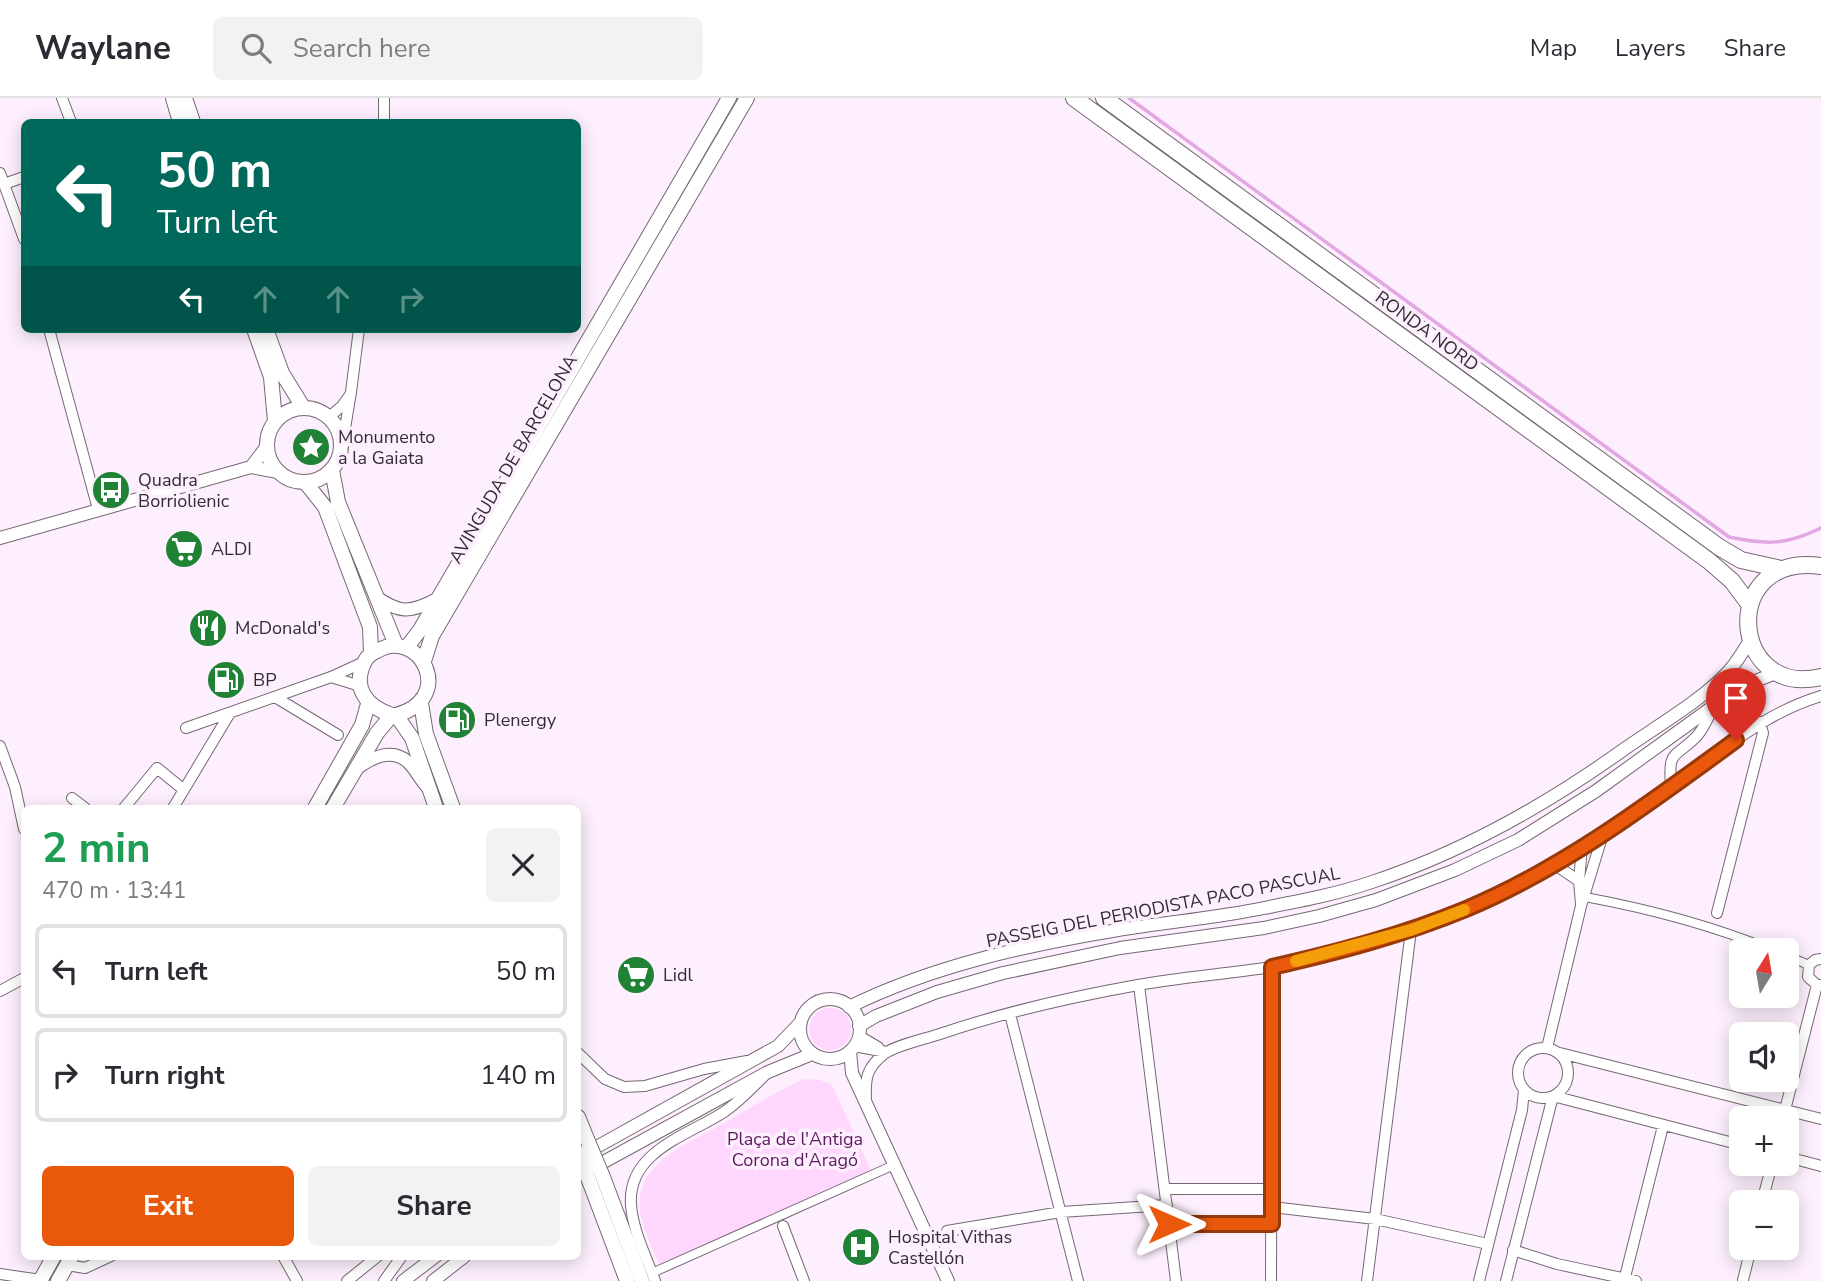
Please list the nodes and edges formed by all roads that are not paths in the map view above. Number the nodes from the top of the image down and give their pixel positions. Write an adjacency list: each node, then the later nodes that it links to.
1 (62, 98): 9 (street)
2 (173, 98): 10 (main road)
3 (185, 98): 11 (main road)
4 (384, 98): 12 (street)
5 (729, 98): 36 (main road, AVINGUDA DE BARCELONA)
6 (747, 98): 41 (main road, AVINGUDA DE BARCELONA)
7 (1074, 98): 37 (main road, RONDA NORD)
8 (1104, 98): 34 (main road, RONDA NORD)
9 (70, 119)
10 (179, 119)
11 (192, 119)
12 (384, 119)
13 (0, 173): 15 (street)
14 (21, 178): 15 (street)
15 (4, 184): 16 (street)
16 (21, 227)
17 (50, 333): 31 (street)
18 (255, 333): 24 (main road)
19 (267, 333): 22 (main road)
20 (358, 333): 21 (street)
21 (351, 392): 23 (street); 26 (street)
22 (303, 407): 23 (main road); 24 (main road)
23 (329, 417): 26 (main road)
24 (275, 421): 25 (main road)
25 (267, 446): 27 (street); 29 (main road)
26 (341, 453): 28 (main road)
27 (251, 467): 29 (street); 31 (street)
28 (332, 470): 30 (main road); 35 (main road)
29 (278, 472): 30 (main road)
30 (305, 482): 40 (main road)
31 (98, 509): 32 (street)
32 (0, 538)
33 (1821, 566): 34 (main road, RONDA NORD)
34 (1781, 569): 37 (main road)
35 (375, 596): 36 (street); 39 (main road)
36 (437, 599): 39 (main road, AVINGUDA DE BARCELONA)
37 (1749, 604): 38 (main road)
38 (1750, 641): 42 (main road); 88 (street, PASSEIG DEL PERIODISTA PACO PASCUAL)
39 (402, 646): 40 (main road); 41 (main road)
40 (368, 658): 43 (street); 45 (main road)
41 (424, 661): 48 (main road)
42 (1776, 673): 44 (main road); 50 (street, PASSEIG DEL PERIODISTA PACO PASCUAL)
43 (331, 677): 45 (street); 47 (street)
44 (1821, 677)
45 (360, 687): 49 (main road)
46 (1821, 695): 53 (street)
47 (275, 697): 51 (street); 55 (street)
48 (421, 703): 52 (main road); 68 (main road)
49 (368, 704): 52 (main road); 65 (main road)
50 (1714, 706): 58 (street, PASSEIG DEL PERIODISTA PACO PASCUAL); 91 (street, PASSEIG DEL PERIODISTA PACO PASCUAL)
51 (230, 713): 54 (street); 60 (street)
52 (394, 715): 57 (main road); 59 (main road)
53 (1760, 722): 58 (street); 76 (street)
54 (186, 728)
55 (338, 735)
56 (0, 746): 69 (street)
57 (356, 769): 59 (street); 66 (main road)
58 (1671, 787): 70 (street)
59 (429, 789): 67 (main road)
60 (184, 790): 63 (street); 64 (street)
61 (72, 798): 62 (street)
62 (81, 805)
63 (126, 805)
64 (175, 805)
65 (316, 805)
66 (335, 805)
67 (435, 805)
68 (452, 805)
69 (21, 815)
70 (1603, 834): 71 (street); 73 (street)
71 (1582, 847): 72 (street); 73 (street); 74 (street)
72 (1554, 864): 74 (street); 78 (street)
73 (1593, 867): 75 (street)
74 (1579, 881): 75 (street)
75 (1583, 902): 77 (street); 92 (street)
76 (1717, 913): 77 (street)
77 (1714, 928): 79 (street)
78 (1411, 930): 83 (street); 122 (street)
79 (1740, 938)
80 (1821, 959): 82 (street)
81 (1799, 961): 82 (street)
82 (1809, 965): 86 (street)
83 (1272, 967): 85 (street); 118 (street)
84 (21, 980): 87 (street)
85 (1139, 985): 89 (street); 117 (street)
86 (1819, 985): 105 (street)
87 (0, 991)
88 (849, 1007): 90 (street); 91 (street)
89 (1010, 1014): 93 (street); 121 (street)
90 (800, 1023): 95 (street); 98 (street)
91 (855, 1040): 93 (street); 97 (street); 100 (street)
92 (1547, 1048): 94 (street); 101 (street)
93 (886, 1052): 103 (street)
94 (1560, 1053): 102 (street); 104 (street)
95 (812, 1054): 97 (street); 99 (street)
96 (581, 1056): 98 (street)
97 (830, 1059): 100 (street)
98 (754, 1060): 111 (street)
99 (768, 1072): 116 (street); 139 (street)
100 (852, 1073): 103 (street)
101 (1524, 1090): 102 (street); 127 (street)
102 (1553, 1096): 109 (street); 128 (street)
103 (866, 1104): 114 (street)
104 (1769, 1106)
105 (1786, 1106)
106 (1799, 1114): 107 (street)
107 (1821, 1119)
108 (581, 1124): 116 (main road, bridge)
109 (1663, 1126): 110 (street); 140 (street)
110 (1729, 1143)
111 (581, 1153)
112 (1799, 1160): 115 (street)
113 (581, 1161): 116 (main road, bridge)
114 (894, 1165): 123 (street); 150 (street)
115 (1821, 1166)
116 (590, 1179): 139 (main road); 148 (main road)
117 (1165, 1189): 118 (street); 119 (street)
118 (1272, 1189): 120 (street)
119 (1167, 1205): 121 (street); 124 (street)
120 (1272, 1207): 122 (street); 125 (street)
121 (1061, 1212): 126 (street); 151 (street)
122 (1374, 1219): 127 (street); 154 (street)
123 (781, 1221): 139 (street); 149 (street)
124 (1169, 1224): 125 (street); 152 (street)
125 (1272, 1224): 153 (street)
126 (947, 1231)
127 (1488, 1244): 155 (street)
128 (1513, 1250): 140 (street); 156 (street)
129 (52, 1260): 141 (main road)
130 (102, 1260): 137 (street)
131 (285, 1260): 143 (street)
132 (373, 1260): 144 (street)
133 (399, 1260): 145 (street)
134 (431, 1260): 146 (street)
135 (460, 1260): 147 (street)
136 (1748, 1260): 157 (street)
137 (70, 1261): 142 (main road)
138 (0, 1274): 141 (street)
139 (650, 1278)
140 (1628, 1280)
141 (40, 1281)
142 (58, 1281)
143 (297, 1281)
144 (347, 1281)
145 (384, 1281)
146 (403, 1281)
147 (433, 1281)
148 (627, 1281)
149 (804, 1281)
150 (948, 1281)
151 (1079, 1281)
152 (1176, 1281)
153 (1271, 1281)
154 (1367, 1281)
155 (1479, 1281)
156 (1506, 1281)
157 (1742, 1281)

